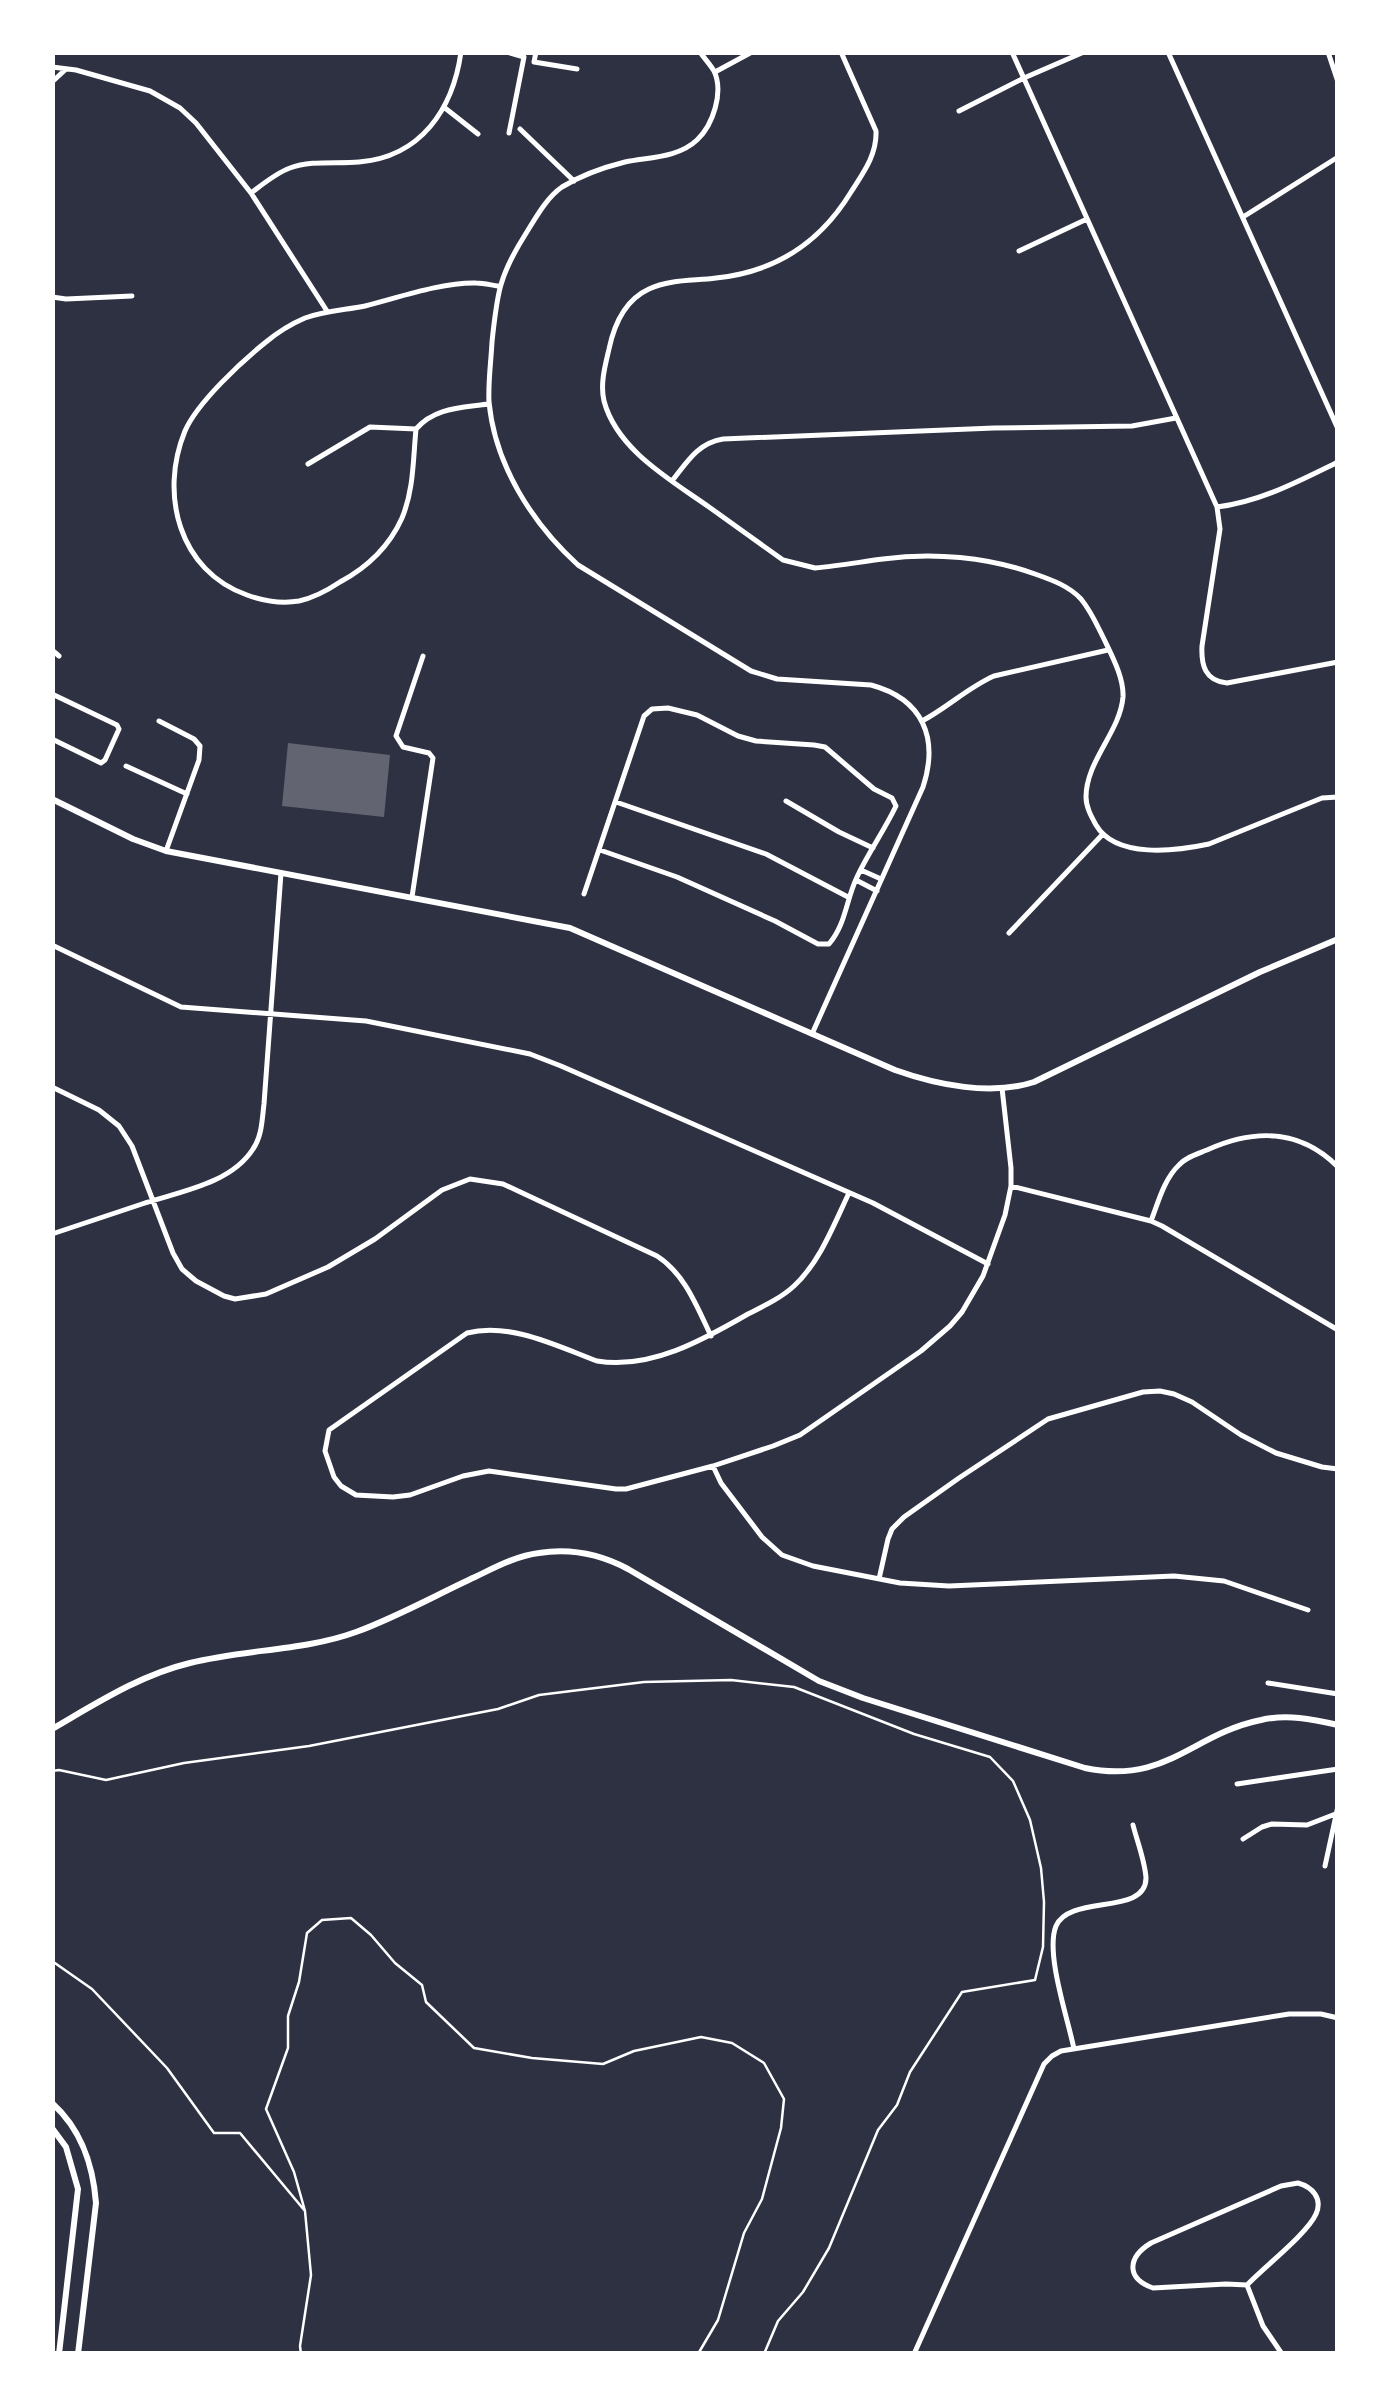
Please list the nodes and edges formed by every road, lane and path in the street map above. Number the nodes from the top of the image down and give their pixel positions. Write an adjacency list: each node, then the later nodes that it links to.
1 (461, 52): 18 (street)
2 (507, 52): 21 (street)
3 (536, 52): 13 (street)
4 (700, 52): 14 (street)
5 (752, 52): 14 (street)
6 (841, 52): 39 (street)
7 (1012, 52): 15 (street)
8 (1084, 52): 15 (street)
9 (1168, 52): 27 (street)
10 (1328, 52): 17 (street)
11 (52, 68): 12 (street)
12 (67, 69): 16 (street); 25 (street)
13 (577, 69)
14 (714, 72): 24 (street)
15 (1024, 78): 19 (street); 26 (street)
16 (52, 82)
17 (1338, 82)
18 (445, 108): 22 (street); 25 (street)
19 (959, 110)
20 (520, 129): 24 (street)
21 (509, 133)
22 (478, 134)
23 (1338, 158): 27 (street)
24 (574, 181): 29 (street)
25 (251, 193): 32 (street)
26 (1087, 218): 28 (street); 34 (street)
27 (1242, 218): 36 (street)
28 (1019, 252)
29 (498, 286): 32 (street); 33 (street)
30 (132, 296): 31 (street)
31 (52, 297)
32 (326, 312): 35 (street)
33 (489, 404): 35 (street); 48 (street)
34 (1177, 418): 39 (street); 40 (street)
35 (416, 428): 38 (street)
36 (1338, 430)
37 (1338, 462): 40 (street)
38 (308, 464)
39 (672, 480): 42 (street)
40 (1217, 507): 45 (street)
41 (52, 650): 43 (street)
42 (1109, 650): 48 (street); 56 (street)
43 (59, 656)
44 (423, 656): 66 (street)
45 (1338, 662)
46 (52, 694): 49 (street)
47 (158, 721): 51 (street)
48 (922, 721): 63 (street)
49 (52, 740)
50 (126, 766): 51 (street)
51 (187, 794): 58 (street)
52 (1338, 796): 56 (street)
53 (52, 799): 58 (street)
54 (786, 801): 57 (street)
55 (614, 802): 57 (street); 59 (street); 67 (street)
56 (1102, 836): 68 (street)
57 (874, 848): 60 (street)
58 (166, 850): 61 (street)
59 (600, 850): 65 (street); 67 (street)
60 (860, 870): 62 (street); 63 (street)
61 (280, 874): 66 (street); 71 (street)
62 (856, 880): 64 (street); 67 (street)
63 (882, 880): 64 (street)
64 (877, 890): 72 (street)
65 (584, 894)
66 (412, 897): 72 (street)
67 (848, 897)
68 (1009, 933)
69 (1338, 939): 74 (street)
70 (52, 945): 71 (street)
71 (270, 1013): 77 (street); 78 (street)
72 (812, 1034): 74 (street)
73 (52, 1086): 78 (street)
74 (1002, 1088): 76 (street)
75 (1338, 1167): 79 (street)
76 (1011, 1186): 79 (street); 81 (street)
77 (850, 1194): 81 (street); 83 (street)
78 (154, 1200): 80 (street); 83 (street)
79 (1151, 1221): 82 (street)
80 (52, 1234)
81 (988, 1264): 84 (street)
82 (1338, 1330)
83 (711, 1336): 84 (street)
84 (713, 1466): 86 (street)
85 (1338, 1469): 86 (street)
86 (879, 1578): 87 (street)
87 (1308, 1610)
88 (1268, 1683): 89 (street)
89 (1338, 1694)
90 (1338, 1725): 91 (street)
91 (52, 1729)
92 (1338, 1769): 94 (street)
93 (52, 1771): 110 (path)
94 (1237, 1784)
95 (1337, 1810): 97 (street); 98 (street)
96 (1133, 1824): 101 (street)
97 (1242, 1839)
98 (1326, 1866)
99 (52, 1961): 104 (path)
100 (1338, 2018): 101 (street)
101 (1074, 2049): 111 (street)
102 (52, 2104): 107 (street)
103 (52, 2128): 106 (street)
104 (305, 2211): 108 (path); 109 (path)
105 (1246, 2285): 105 (street); 112 (street)
106 (59, 2354)
107 (78, 2354)
108 (301, 2354)
109 (698, 2354)
110 (764, 2354)
111 (914, 2354)
112 (1282, 2354)

